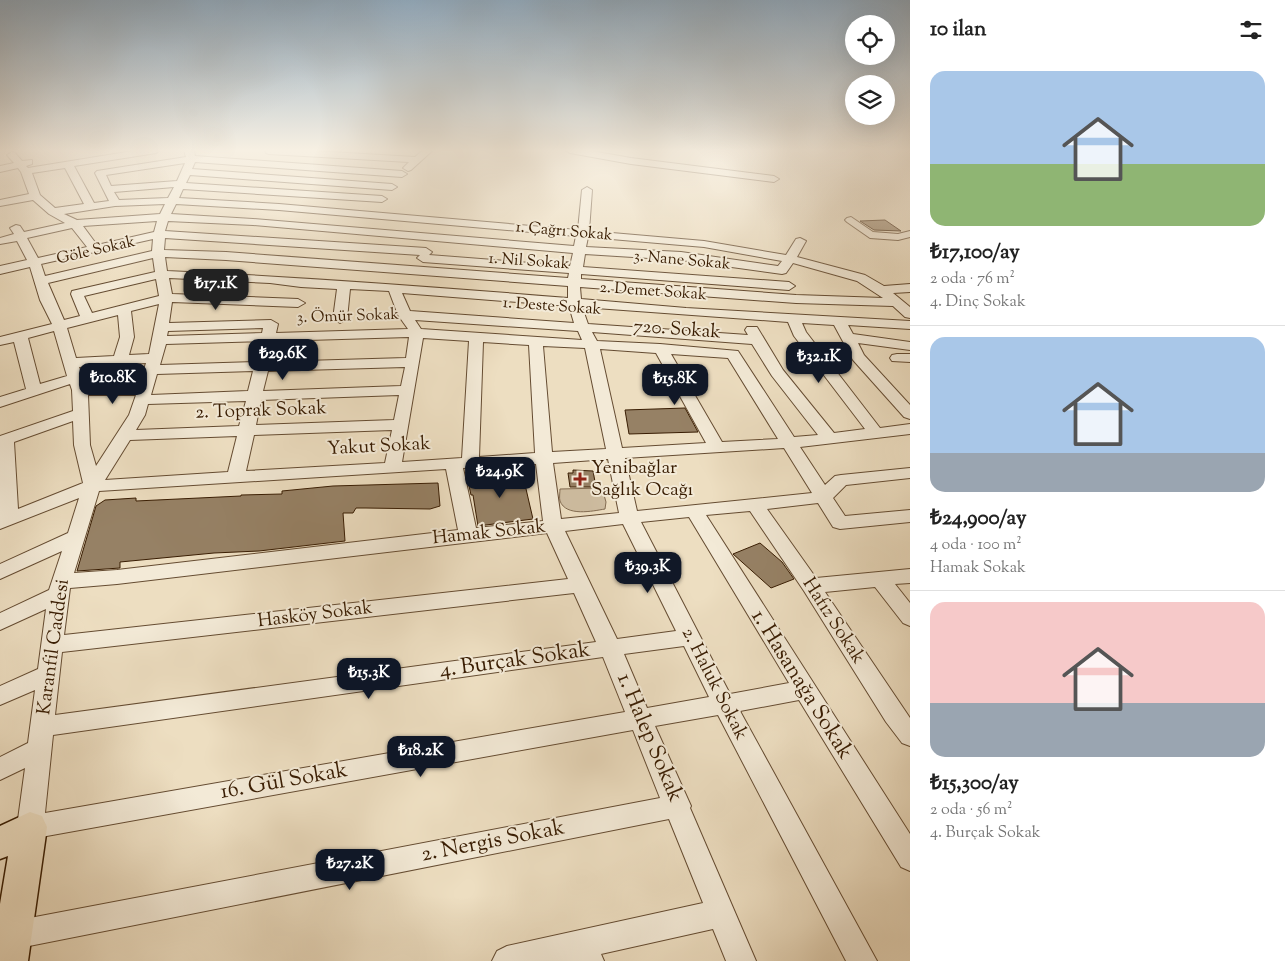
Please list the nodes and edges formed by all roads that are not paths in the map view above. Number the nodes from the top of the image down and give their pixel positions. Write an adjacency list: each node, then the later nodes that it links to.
1 (84, 195): 13 (street)
2 (111, 195): 12 (street)
3 (135, 195): 12 (street)
4 (175, 195): 20 (street, Karanfil Caddesi)
5 (275, 195): 15 (street)
6 (320, 195): 10 (street)
7 (385, 195): 10 (street)
8 (586, 195): 32 (street, 2. Haluk Sokak)
9 (35, 196): 11 (street); 14 (street)
10 (382, 199): 15 (street)
11 (0, 203)
12 (115, 203): 13 (street)
13 (90, 206): 14 (street)
14 (53, 212): 19 (street)
15 (369, 215): 18 (street)
16 (120, 219): 19 (street); 20 (street); 25 (street)
17 (851, 220): 22 (street)
18 (445, 221): 24 (street); 32 (street)
19 (76, 224): 23 (street); 29 (street)
20 (162, 225): 24 (street, 1. Çağrı Sokak); 25 (street); 30 (street, Karanfil Caddesi); 31 (street, 3. Nane Sokak)
21 (0, 230): 23 (street)
22 (904, 236): 28 (street)
23 (20, 237): 26 (street); 34 (street)
24 (433, 237): 31 (street); 32 (street, 1. Çağrı Sokak)
25 (140, 238): 29 (street)
26 (0, 241)
27 (800, 241): 33 (street)
28 (910, 246)
29 (94, 248): 34 (street)
30 (158, 253): 36 (street, 1. Nil Sokak); 38 (street, Karanfil Caddesi); 40 (street, Göle Sokak)
31 (425, 255): 32 (street, 3. Nane Sokak); 36 (street)
32 (578, 258): 33 (street); 36 (street, 1. Nil Sokak); 37 (street, 1. Çağrı Sokak); 42 (street, 3. Nane Sokak); 47 (street, 1. Nil Sokak); 50 (street, 2. Haluk Sokak)
33 (790, 259): 37 (street); 45 (street)
34 (34, 262): 35 (street); 40 (street)
35 (0, 270)
36 (419, 270)
37 (782, 270): 42 (street)
38 (162, 274): 39 (street, 2. Demet Sokak); 46 (street, Karanfil Caddesi); 56 (street, 2. Demet Sokak)
39 (270, 280): 41 (street, 2. Demet Sokak); 48 (street)
40 (41, 281): 60 (street)
41 (344, 284): 43 (street, 2. Demet Sokak); 57 (street)
42 (789, 286): 47 (street)
43 (394, 288): 50 (street, 2. Demet Sokak); 53 (street)
44 (910, 288): 45 (street)
45 (882, 290): 52 (street)
46 (166, 298): 48 (street); 51 (street); 63 (street, Karanfil Caddesi)
47 (796, 299): 52 (street, 1. Nil Sokak)
48 (263, 302): 49 (street)
49 (298, 303)
50 (573, 304): 54 (street, 2. Demet Sokak); 64 (street, 2. Haluk Sokak)
51 (124, 309): 56 (street); 73 (street)
52 (906, 309)
53 (406, 315): 62 (street); 64 (street, 1. Deste Sokak)
54 (745, 316): 55 (street, 2. Demet Sokak); 69 (street)
55 (793, 318): 58 (street, 2. Demet Sokak); 91 (street)
56 (88, 319): 60 (street)
57 (340, 319)
58 (839, 321): 59 (street, 2. Demet Sokak); 67 (street)
59 (910, 325)
60 (60, 326): 65 (street); 75 (street)
61 (270, 330): 62 (street, 3. Ömür Sokak); 63 (street, 3. Ömür Sokak); 77 (street)
62 (417, 332): 66 (street, 720. Sokak); 74 (street)
63 (161, 333): 76 (street, Karanfil Caddesi)
64 (586, 335): 68 (street, 720. Sokak); 69 (street, 1. Deste Sokak); 72 (street, 720. Sokak); 97 (street, 2. Haluk Sokak)
65 (20, 336): 70 (street); 80 (street)
66 (476, 336): 68 (street, 720. Sokak); 99 (street)
67 (848, 338): 71 (street); 84 (street)
68 (536, 340): 98 (street, 1. Halep Sokak)
69 (756, 340): 93 (street)
70 (0, 341)
71 (910, 346)
72 (660, 348): 95 (street, 720. Sokak); 96 (street)
73 (120, 360): 75 (street); 76 (street)
74 (414, 362): 77 (street); 79 (street)
75 (70, 363): 78 (street)
76 (154, 364): 77 (street); 82 (street, Karanfil Caddesi)
77 (261, 367): 83 (street)
78 (77, 384): 80 (street); 82 (street); 86 (street)
79 (407, 390): 83 (street); 88 (street)
80 (34, 391): 85 (street)
81 (910, 394): 84 (street)
82 (143, 395): 83 (street); 92 (street, Karanfil Caddesi)
83 (255, 395): 90 (street)
84 (893, 396): 87 (street)
85 (0, 402)
86 (81, 413): 94 (street); 103 (street)
87 (910, 414)
88 (400, 426): 90 (street, 2. Toprak Sokak); 100 (street)
89 (910, 429): 91 (street, Yakut Sokak)
90 (246, 432): 92 (street, 2. Toprak Sokak); 102 (street)
91 (876, 433): 93 (street, Yakut Sokak)
92 (125, 435): 103 (street, Karanfil Caddesi)
93 (830, 439): 95 (street, Yakut Sokak)
94 (3, 440): 109 (street)
95 (788, 443): 96 (street, Yakut Sokak); 104 (street, 720. Sokak)
96 (717, 448): 97 (street, Yakut Sokak)
97 (614, 454): 98 (street, Yakut Sokak); 108 (street, 2. Haluk Sokak)
98 (544, 458): 99 (street, Yakut Sokak); 110 (street, 1. Halep Sokak)
99 (461, 463): 100 (street, Yakut Sokak); 111 (street)
100 (393, 467): 102 (street, Yakut Sokak)
101 (910, 473): 104 (street)
102 (236, 476): 103 (street, Yakut Sokak)
103 (92, 486): 109 (street, Yakut Sokak); 112 (street, Karanfil Caddesi)
104 (823, 497): 105 (street, Hamak Sokak); 107 (street, 720. Sokak)
105 (755, 505): 106 (street, Hamak Sokak); 117 (street, Hafız Sokak)
106 (694, 511): 108 (street, Hamak Sokak); 125 (street, 1. Hasanağa Sokak)
107 (910, 516)
108 (629, 517): 110 (street, Hamak Sokak); 121 (street, 2. Haluk Sokak)
109 (4, 521)
110 (553, 525): 111 (street, Hamak Sokak); 116 (street, 1. Halep Sokak)
111 (468, 535): 118 (street, Hamak Sokak)
112 (76, 537): 113 (street); 118 (street, Karanfil Caddesi)
113 (0, 572)
114 (910, 576): 115 (street)
115 (880, 580): 117 (street); 119 (street)
116 (580, 585): 122 (street, Hasköy Sokak); 123 (street, 1. Halep Sokak)
117 (811, 586): 129 (street, Hafız Sokak)
118 (60, 587): 120 (street); 122 (street, Karanfil Caddesi)
119 (910, 618)
120 (0, 622)
121 (690, 637): 123 (street, 4. Burçak Sokak); 127 (street, 2. Haluk Sokak)
122 (51, 645): 124 (street, Karanfil Caddesi)
123 (610, 648): 128 (street, 1. Halep Sokak); 130 (street, 4. Burçak Sokak)
124 (48, 674): 126 (street); 130 (street, Karanfil Caddesi)
125 (804, 690): 127 (street, 16. Gül Sokak); 135 (street, 1. Hasanağa Sokak)
126 (0, 696)
127 (724, 704): 128 (street, 16. Gül Sokak); 141 (street, 2. Haluk Sokak)
128 (640, 719): 132 (street, 1. Halep Sokak); 133 (street, 16. Gül Sokak)
129 (910, 736)
130 (41, 738): 131 (street, 4. Burçak Sokak); 133 (street, Karanfil Caddesi)
131 (0, 769)
132 (678, 806): 136 (street, 1. Halep Sokak); 137 (street, 2. Nergis Sokak)
133 (30, 827): 134 (main road); 137 (main road, Karanfil Caddesi)
134 (0, 844)
135 (910, 858)
136 (722, 912): 138 (street); 140 (street, 1. Halep Sokak)
137 (8, 946)
138 (586, 953): 139 (street)
139 (507, 961)
140 (741, 961)
141 (862, 961)

